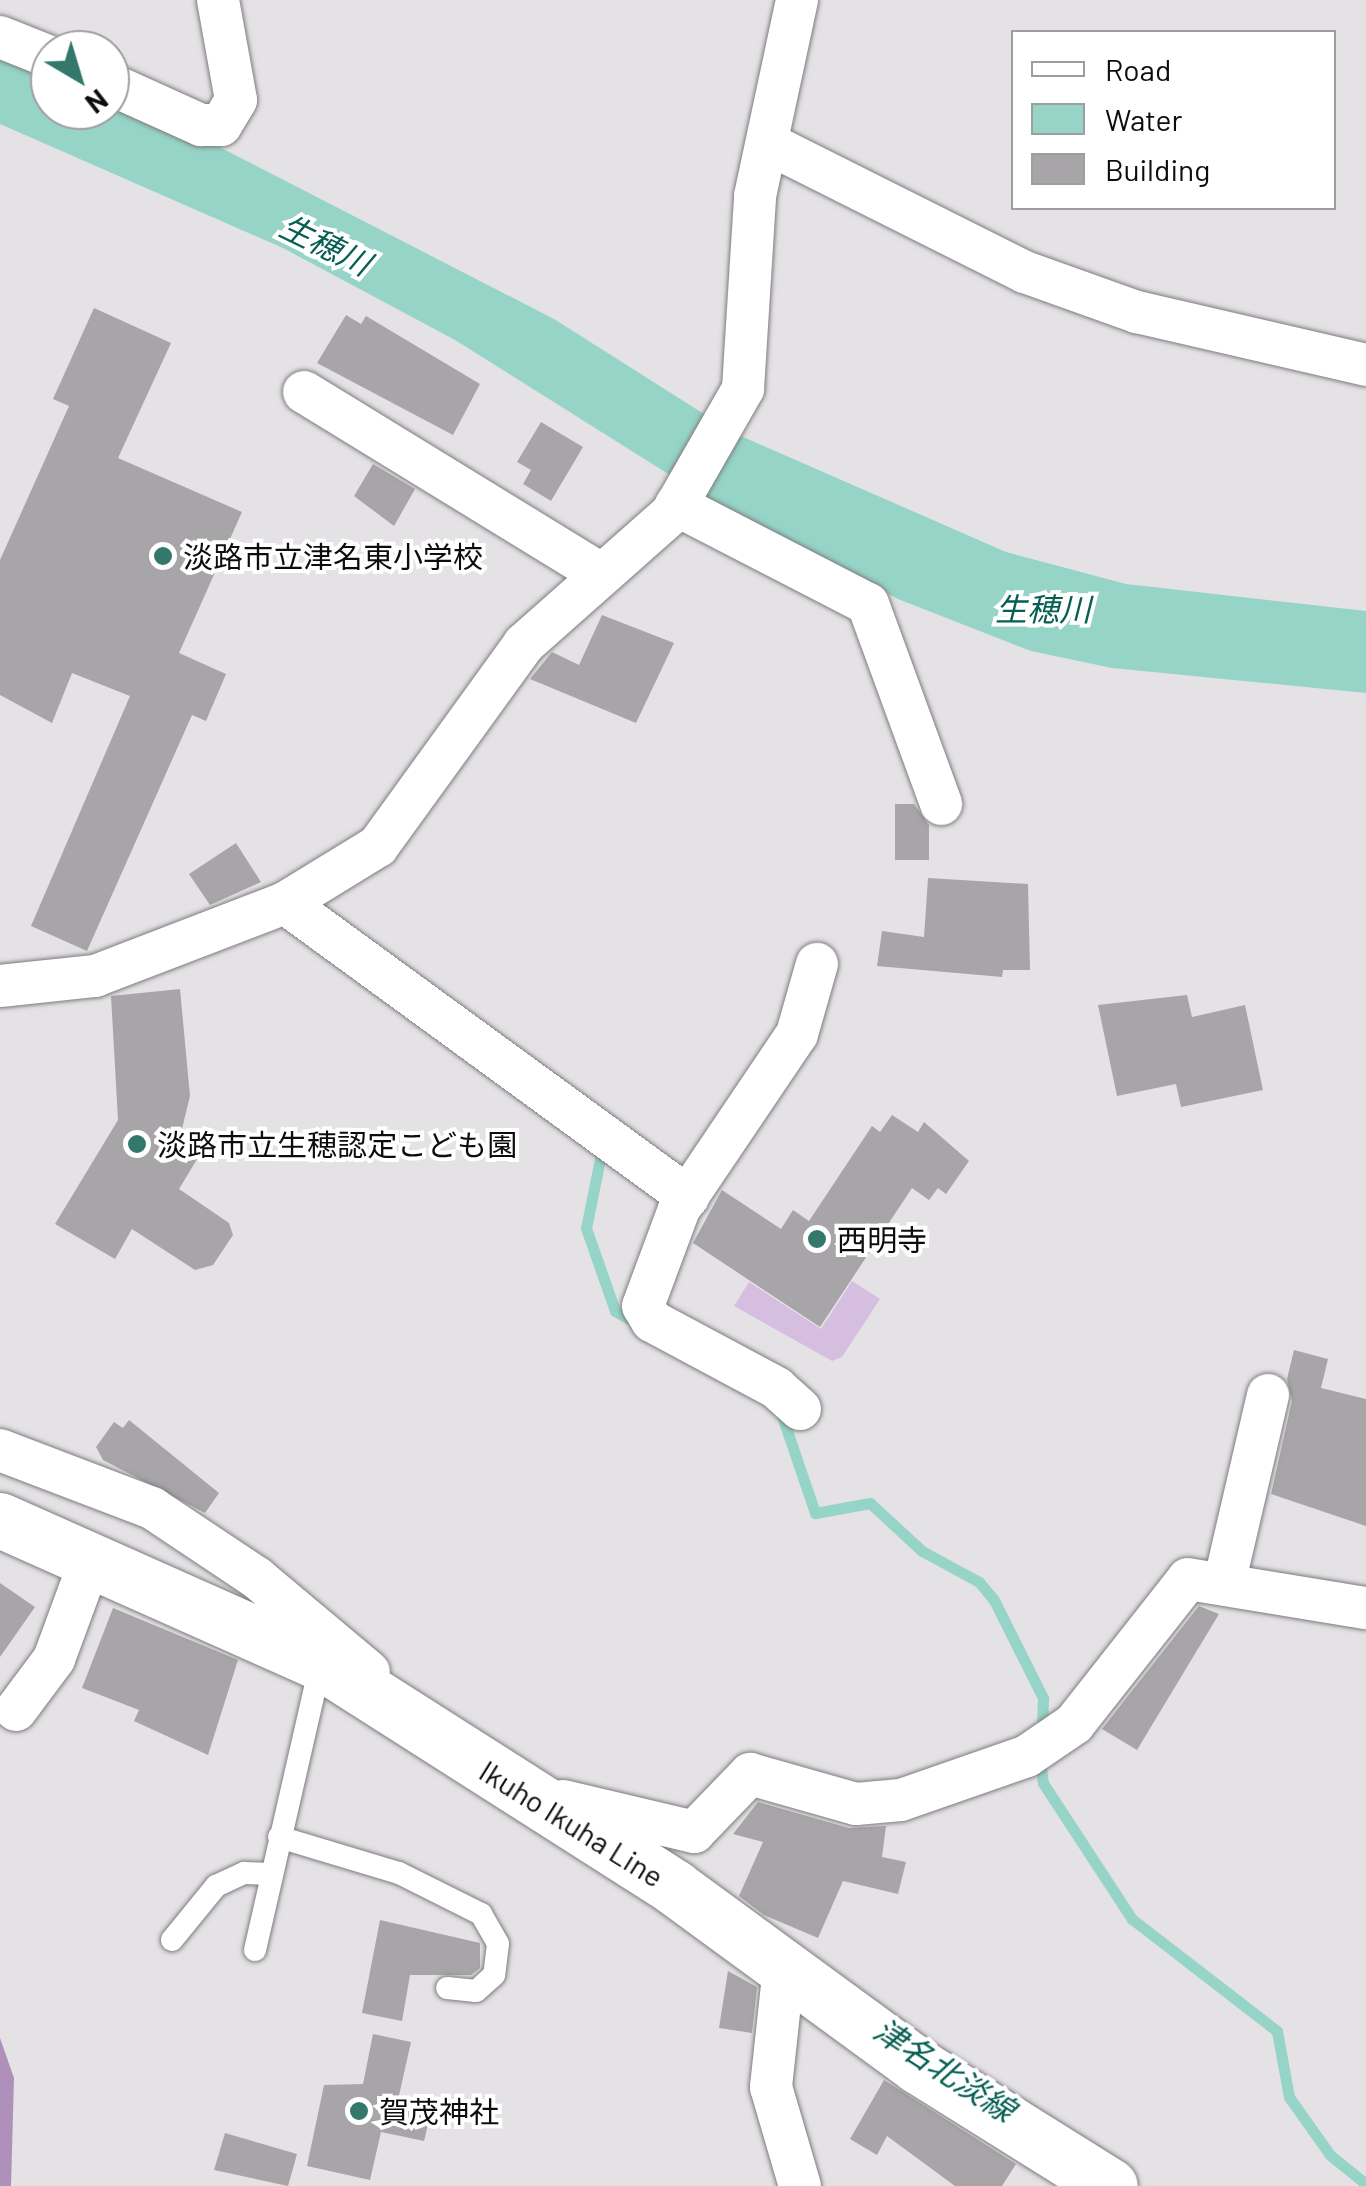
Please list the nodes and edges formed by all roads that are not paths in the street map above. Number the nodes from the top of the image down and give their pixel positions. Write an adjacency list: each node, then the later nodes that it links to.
1 (218, 0): 5 (street)
2 (797, 0): 6 (street)
3 (0, 37): 4 (street)
4 (30, 49)
5 (130, 93)
6 (769, 144): 7 (street); 9 (street)
7 (1366, 365)
8 (304, 392): 10 (street)
9 (682, 496): 10 (street); 11 (street)
10 (601, 574): 12 (street)
11 (941, 804)
12 (285, 903): 14 (street); 15 (street)
13 (817, 964): 15 (street)
14 (0, 986)
15 (688, 1197): 17 (street)
16 (1268, 1395): 21 (street)
17 (800, 1409)
18 (0, 1450): 25 (street)
19 (0, 1520): 20 (main road, Ikuho Ikuha Line)
20 (90, 1561): 23 (main road, Ikuho Ikuha Line); 24 (street)
21 (1225, 1580): 22 (street); 26 (street)
22 (1366, 1608)
23 (321, 1662): 25 (main road, Ikuho Ikuha Line); 27 (lane)
24 (16, 1710)
25 (439, 1737): 26 (main road, Ikuho Ikuha Line)
26 (533, 1799): 31 (main road, Ikuho Ikuha Line)
27 (279, 1836): 28 (lane); 32 (lane)
28 (271, 1874): 29 (lane); 30 (lane)
29 (172, 1940)
30 (255, 1950)
31 (784, 1967): 33 (street); 34 (main road, Ikuho Ikuha Line)
32 (447, 1988)
33 (800, 2186)
34 (1110, 2186)

